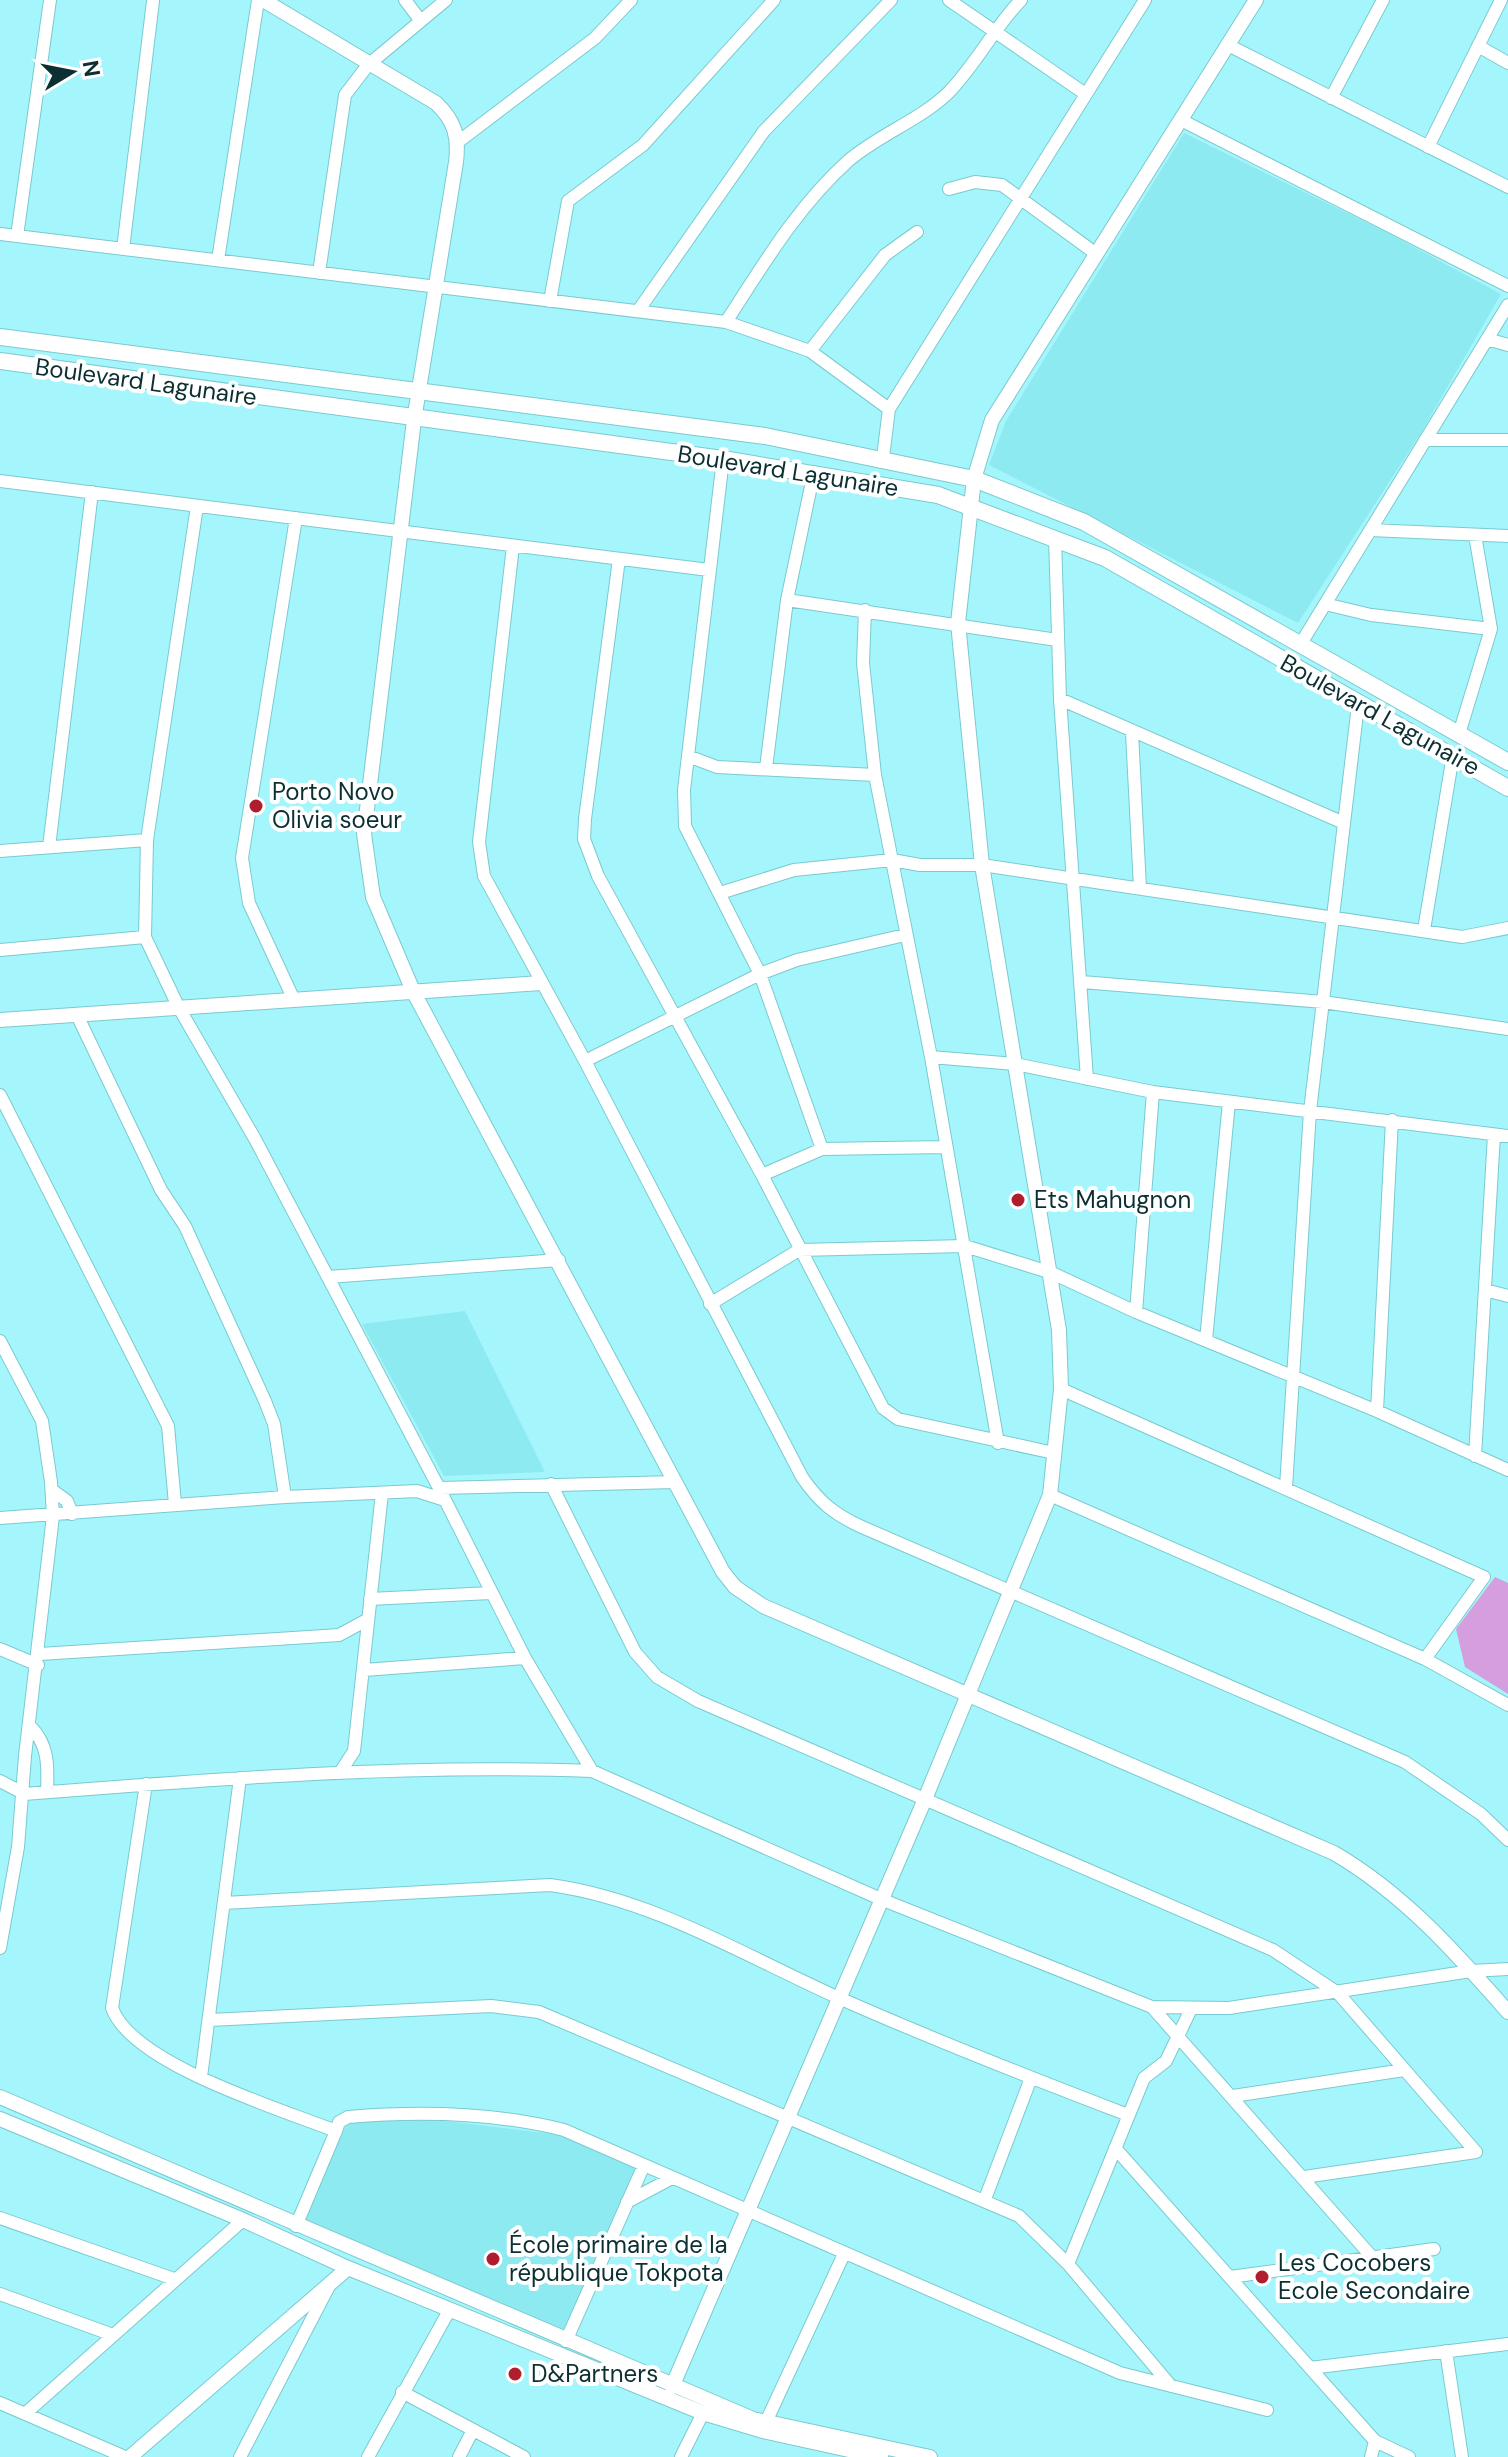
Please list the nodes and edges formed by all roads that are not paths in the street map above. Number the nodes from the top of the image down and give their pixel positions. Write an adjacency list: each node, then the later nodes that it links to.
1 (50, 0): 31 (street)
2 (260, 0): 20 (street); 34 (street)
3 (405, 0): 15 (street)
4 (446, 0): 15 (street)
5 (631, 0): 24 (street)
6 (774, 0): 38 (street)
7 (891, 0): 40 (street)
8 (949, 0): 16 (street)
9 (1021, 0): 16 (street)
10 (1145, 0): 21 (street)
11 (1256, 0): 17 (street)
12 (1383, 0): 22 (street)
13 (1501, 0): 18 (street)
14 (153, 1): 32 (street)
15 (420, 20): 20 (street)
16 (993, 32): 21 (street); 41 (street)
17 (1228, 45): 22 (street); 23 (street)
18 (1478, 46): 19 (street); 25 (street)
19 (1508, 63)
20 (368, 65): 24 (street); 35 (street)
21 (1084, 93): 28 (street)
22 (1331, 98): 25 (street)
23 (1181, 120): 33 (street); 36 (street)
24 (458, 142): 37 (street)
25 (1428, 147): 26 (street)
26 (1508, 187)
27 (949, 189): 28 (street)
28 (1019, 198): 33 (street); 48 (street)
29 (917, 232): 45 (street)
30 (0, 234): 31 (street)
31 (17, 236): 32 (street)
32 (123, 249): 34 (street)
33 (1095, 253): 55 (street)
34 (218, 260): 35 (street)
35 (319, 273): 37 (street)
36 (1508, 286)
37 (435, 287): 38 (street); 47 (street)
38 (550, 301): 40 (street)
39 (1508, 305): 43 (street)
40 (638, 311): 41 (street)
41 (726, 322): 45 (street)
42 (0, 337): 47 (main road, Boulevard Lagunaire)
43 (1487, 339): 44 (street); 50 (street)
44 (1508, 345)
45 (810, 351): 48 (street)
46 (0, 361): 49 (main road, Boulevard Lagunaire)
47 (419, 393): 49 (street); 52 (main road, Boulevard Lagunaire)
48 (889, 409): 52 (street)
49 (414, 420): 53 (main road, Boulevard Lagunaire); 62 (street)
50 (1425, 440): 51 (street); 61 (street)
51 (1508, 440)
52 (883, 457): 55 (main road, Boulevard Lagunaire)
53 (723, 459): 54 (main road, Boulevard Lagunaire); 68 (street)
54 (814, 472): 58 (main road, Boulevard Lagunaire); 69 (street)
55 (974, 479): 58 (street); 75 (main road, Boulevard Lagunaire)
56 (0, 481): 57 (street)
57 (92, 492): 59 (street); 88 (street)
58 (971, 505): 65 (main road, Boulevard Lagunaire); 72 (street)
59 (197, 506): 60 (street); 87 (street)
60 (296, 518): 62 (street); 105 (street)
61 (1370, 530): 63 (street); 70 (street)
62 (402, 532): 66 (street); 104 (street)
63 (1475, 535): 64 (street); 73 (street)
64 (1508, 536)
65 (1055, 538): 74 (street); 77 (main road, Boulevard Lagunaire)
66 (513, 546): 67 (street); 103 (street)
67 (619, 559): 68 (street); 108 (street)
68 (709, 570): 81 (street)
69 (787, 600): 71 (street); 83 (street)
70 (1325, 604): 73 (street); 75 (street)
71 (865, 610): 72 (street); 84 (street)
72 (958, 623): 74 (street); 91 (street)
73 (1491, 629): 79 (street)
74 (1057, 640): 76 (street)
75 (1300, 645): 79 (main road, Boulevard Lagunaire)
76 (1060, 699): 78 (street); 92 (street)
77 (1358, 705): 80 (main road, Boulevard Lagunaire); 86 (street)
78 (1132, 733): 86 (street); 93 (street)
79 (1459, 734): 82 (main road, Boulevard Lagunaire)
80 (1453, 755): 85 (main road, Boulevard Lagunaire); 97 (street)
81 (688, 756): 83 (street); 94 (street)
82 (1508, 762)
83 (766, 768): 84 (street)
84 (875, 775): 90 (street)
85 (1508, 788)
86 (1344, 823): 95 (street)
87 (147, 840): 88 (street); 99 (street)
88 (49, 847): 89 (street)
89 (0, 851)
90 (892, 860): 91 (street); 94 (street); 98 (street)
91 (982, 865): 92 (street); 114 (street)
92 (1071, 877): 93 (street); 102 (street)
93 (1140, 888): 95 (street)
94 (720, 893): 101 (street)
95 (1333, 916): 97 (street); 106 (street)
96 (1508, 928): 97 (street)
97 (1424, 930)
98 (905, 935): 101 (street); 112 (street)
99 (145, 937): 100 (street); 107 (street)
100 (0, 950)
101 (760, 974): 108 (street); 124 (street)
102 (1082, 982): 106 (street); 115 (street)
103 (541, 983): 104 (street); 113 (street)
104 (413, 991): 105 (street); 128 (street)
105 (294, 1000): 107 (street)
106 (1323, 1002): 111 (street); 119 (street)
107 (179, 1008): 109 (street); 130 (street)
108 (672, 1014): 113 (street); 125 (street)
109 (77, 1015): 110 (street); 145 (street)
110 (0, 1020)
111 (1508, 1029)
112 (931, 1057): 114 (street); 123 (street)
113 (585, 1061): 133 (street)
114 (1015, 1064): 115 (street); 129 (street)
115 (1087, 1079): 116 (street)
116 (1153, 1092): 118 (street); 134 (street)
117 (0, 1095): 156 (street)
118 (1229, 1102): 119 (street); 135 (street)
119 (1310, 1111): 120 (street); 137 (street)
120 (1392, 1120): 121 (street); 139 (street)
121 (1494, 1135): 122 (street); 131 (street)
122 (1508, 1136)
123 (945, 1147): 124 (street); 126 (street)
124 (822, 1149): 125 (street)
125 (762, 1175): 127 (street)
126 (965, 1246): 127 (street); 129 (street); 140 (street)
127 (799, 1250): 133 (street); 140 (street)
128 (559, 1260): 130 (street); 146 (street)
129 (1052, 1273): 134 (street); 138 (street)
130 (328, 1277): 144 (street)
131 (1485, 1290): 132 (street); 142 (street)
132 (1508, 1296)
133 (710, 1304): 160 (street)
134 (1136, 1312): 135 (street)
135 (1206, 1340): 137 (street)
136 (0, 1341): 149 (street)
137 (1293, 1375): 139 (street); 148 (street)
138 (1061, 1389): 141 (street); 148 (street)
139 (1377, 1411): 142 (street)
140 (998, 1443): 141 (street)
141 (1054, 1453): 153 (street)
142 (1475, 1456): 143 (street)
143 (1508, 1470)
144 (432, 1474): 150 (street); 152 (street)
145 (281, 1481): 154 (street); 155 (street)
146 (675, 1482): 147 (street); 171 (street)
147 (551, 1484): 152 (street); 183 (street)
148 (1286, 1487): 168 (street)
149 (52, 1490): 157 (street); 158 (street)
150 (417, 1491): 151 (street); 152 (street)
151 (382, 1493): 154 (street); 162 (street)
152 (442, 1494): 161 (street)
153 (1050, 1495): 160 (street); 168 (street)
154 (285, 1497): 155 (street)
155 (271, 1498): 156 (street)
156 (175, 1504): 157 (street)
157 (72, 1514): 158 (street)
158 (53, 1516): 159 (street); 169 (street)
159 (0, 1518)
160 (1011, 1589): 171 (street); 184 (street)
161 (490, 1593): 162 (street); 167 (street)
162 (370, 1599): 163 (street)
163 (365, 1621): 164 (street); 165 (street)
164 (339, 1635): 165 (street); 169 (street)
165 (365, 1645): 170 (street)
166 (0, 1649): 169 (street)
167 (525, 1658): 170 (street); 177 (street)
168 (1425, 1659): 172 (street)
169 (39, 1660): 173 (street)
170 (364, 1670): 174 (street)
171 (966, 1696): 183 (street); 190 (street)
172 (1508, 1705)
173 (30, 1726): 181 (street); 182 (street)
174 (354, 1751): 175 (street); 176 (street)
175 (367, 1769): 176 (street); 177 (street)
176 (341, 1771): 178 (street)
177 (592, 1771): 186 (street)
178 (240, 1778): 180 (street); 187 (street)
179 (0, 1781): 182 (street)
180 (146, 1784): 181 (street); 199 (street)
181 (47, 1792): 182 (street)
182 (25, 1794): 185 (street)
183 (925, 1799): 186 (street); 191 (street)
184 (1508, 1840)
185 (4, 1890): 188 (street)
186 (883, 1900): 192 (street); 193 (street)
187 (224, 1903): 192 (street); 196 (street)
188 (0, 1948)
189 (1508, 1969): 190 (street)
190 (1471, 1971): 191 (street); 195 (street)
191 (1338, 1993): 194 (street); 198 (street)
192 (840, 1998): 200 (street); 204 (street)
193 (1152, 2007): 194 (street); 197 (street)
194 (1191, 2009): 197 (street)
195 (1508, 2012)
196 (209, 2020): 199 (street); 204 (street)
197 (1176, 2036): 201 (street); 203 (street)
198 (1404, 2070): 201 (street); 209 (street)
199 (201, 2077): 206 (street)
200 (1031, 2078): 203 (street); 211 (street)
201 (1233, 2096): 209 (street)
202 (0, 2097): 216 (street)
203 (1128, 2115): 207 (street)
204 (790, 2117): 211 (street); 213 (street)
205 (0, 2119): 215 (street)
206 (336, 2131): 208 (street); 216 (street)
207 (1115, 2148): 220 (street); 222 (street)
208 (644, 2165): 210 (street); 212 (street)
209 (1304, 2177): 219 (street)
210 (672, 2178): 212 (street); 213 (street)
211 (985, 2199): 220 (street)
212 (627, 2202): 228 (street)
213 (748, 2213): 218 (street); 232 (street)
214 (0, 2218): 223 (street)
215 (243, 2220): 221 (street); 223 (street)
216 (296, 2226): 228 (street)
217 (1434, 2249): 219 (street)
218 (844, 2254): 233 (street); 239 (street)
219 (1372, 2257): 222 (street)
220 (1068, 2264): 233 (street)
221 (348, 2268): 224 (street); 226 (street)
222 (1230, 2277): 231 (street)
223 (174, 2279): 227 (street)
224 (331, 2282): 242 (street); 243 (street)
225 (0, 2294): 227 (street)
226 (450, 2309): 234 (street); 238 (street)
227 (113, 2335): 237 (street)
228 (566, 2341): 232 (street)
229 (1508, 2344): 230 (street)
230 (1446, 2351): 231 (street); 252 (street)
231 (1310, 2368): 241 (street)
232 (672, 2387): 239 (street)
233 (1172, 2388): 236 (street)
234 (402, 2392): 240 (street); 244 (street)
235 (0, 2403): 237 (street)
236 (1267, 2410)
237 (27, 2412): 242 (street)
238 (703, 2413): 247 (street); 248 (street)
239 (766, 2422): 249 (street)
240 (473, 2430): 245 (street); 246 (street)
241 (1375, 2441): 250 (street); 251 (street)
242 (128, 2457)
243 (240, 2457)
244 (368, 2457)
245 (459, 2457)
246 (524, 2457)
247 (681, 2457)
248 (881, 2457)
249 (930, 2457)
250 (1371, 2457)
251 (1409, 2457)
252 (1462, 2457)

